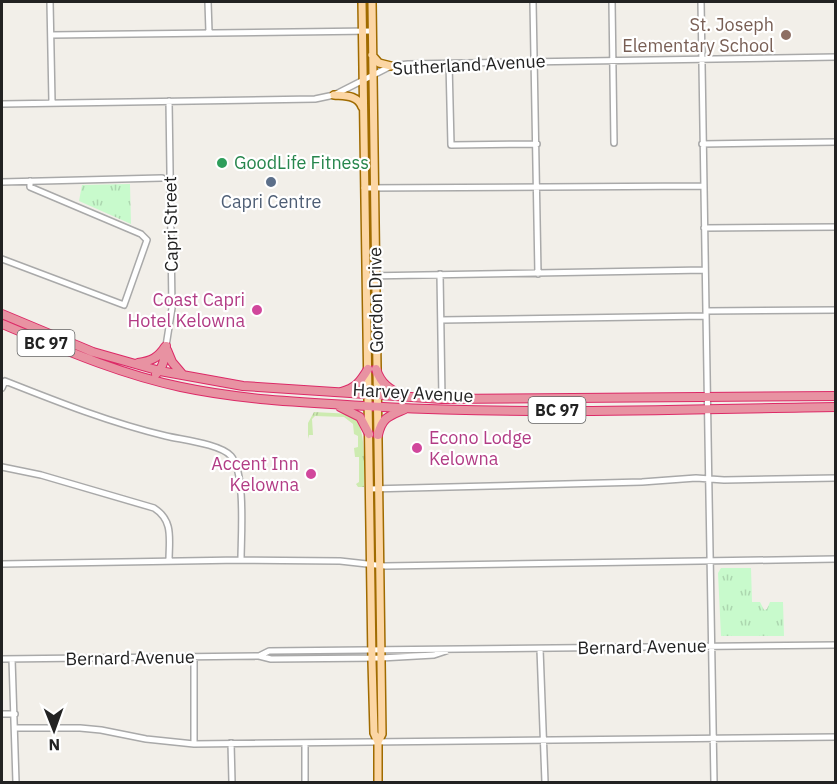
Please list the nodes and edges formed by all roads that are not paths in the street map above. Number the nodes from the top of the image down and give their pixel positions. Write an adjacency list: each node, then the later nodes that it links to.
1 (50, 2): 11 (street)
2 (208, 2): 10 (street)
3 (362, 2): 8 (main road, Gordon Drive)
4 (372, 2): 9 (main road, Gordon Drive)
5 (533, 2): 16 (street)
6 (612, 2): 15 (street)
7 (701, 2): 14 (street)
8 (362, 31): 9 (street); 10 (street); 20 (main road, Gordon Drive)
9 (372, 31): 12 (main road, Gordon Drive)
10 (209, 32): 11 (street)
11 (51, 34): 23 (street)
12 (372, 55): 18 (main road); 19 (main road, Gordon Drive)
13 (836, 57): 14 (street, Sutherland Avenue)
14 (702, 59): 15 (street, Sutherland Avenue); 29 (street)
15 (614, 60): 16 (street, Sutherland Avenue); 27 (street)
16 (533, 61): 17 (street, Sutherland Avenue); 28 (street)
17 (449, 63): 18 (street, Sutherland Avenue); 28 (street)
18 (391, 66): 19 (street, Sutherland Avenue)
19 (372, 75): 20 (street, Sutherland Avenue); 36 (main road, Gordon Drive)
20 (363, 80): 21 (street, Sutherland Avenue); 25 (main road, Gordon Drive)
21 (334, 95): 22 (street, Sutherland Avenue); 25 (main road)
22 (170, 101): 23 (street, Sutherland Avenue); 50 (street, Capri Street)
23 (52, 102): 24 (street, Sutherland Avenue)
24 (2, 104)
25 (363, 112): 35 (main road, Gordon Drive)
26 (836, 142): 29 (street)
27 (614, 143)
28 (537, 144): 33 (street)
29 (702, 144): 34 (street)
30 (162, 178): 31 (street)
31 (30, 181): 32 (street); 39 (street)
32 (2, 182)
33 (537, 186): 34 (street); 36 (street); 42 (street)
34 (703, 186): 38 (street)
35 (364, 188): 36 (street); 43 (main road, Gordon Drive)
36 (374, 188): 44 (main road, Gordon Drive)
37 (836, 227): 38 (street)
38 (704, 228): 40 (street)
39 (2, 259)
40 (705, 270): 42 (street); 47 (street)
41 (440, 274): 42 (street); 44 (street); 48 (street)
42 (538, 274)
43 (366, 276): 44 (street); 52 (main road, Gordon Drive)
44 (375, 276): 52 (main road, Gordon Drive)
45 (836, 310): 47 (street)
46 (2, 314): 51 (highway, Harvey Avenue / BC 97)
47 (706, 314): 48 (street); 61 (street)
48 (441, 320): 62 (street)
49 (2, 324): 55 (highway, Harvey Avenue / BC 97)
50 (166, 346): 51 (highway); 53 (highway); 54 (highway)
51 (135, 364): 53 (highway, Harvey Avenue / BC 97)
52 (372, 369): 57 (highway); 58 (main road, Gordon Drive); 60 (highway)
53 (160, 371): 54 (highway, Harvey Avenue / BC 97); 55 (highway)
54 (185, 376): 57 (highway, Harvey Avenue / BC 97)
55 (146, 378): 63 (highway, Harvey Avenue / BC 97)
56 (2, 388): 75 (street)
57 (334, 394): 58 (highway, Harvey Avenue / BC 97)
58 (373, 396): 60 (highway, Harvey Avenue / BC 97); 64 (main road, Gordon Drive)
59 (836, 396): 61 (highway, Harvey Avenue / BC 97)
60 (407, 398): 62 (highway, Harvey Avenue / BC 97)
61 (708, 398): 62 (highway, Harvey Avenue / BC 97); 67 (street)
62 (442, 399)
63 (333, 404): 64 (highway, Harvey Avenue / BC 97); 68 (highway)
64 (373, 406): 66 (highway, Harvey Avenue / BC 97); 68 (main road, Gordon Drive)
65 (836, 407): 67 (highway, Harvey Avenue / BC 97)
66 (406, 408): 67 (highway, Harvey Avenue / BC 97); 68 (highway)
67 (708, 408): 70 (street)
68 (373, 434): 72 (main road, Gordon Drive); 73 (main road, Gordon Drive)
69 (2, 467): 77 (street)
70 (707, 478): 71 (street); 72 (street); 76 (street)
71 (836, 478)
72 (379, 488): 73 (street); 80 (main road, Gordon Drive)
73 (369, 489): 79 (main road, Gordon Drive)
74 (836, 559): 76 (street)
75 (241, 560): 77 (street); 79 (street)
76 (710, 560): 80 (street); 81 (street)
77 (169, 561): 78 (street)
78 (2, 564)
79 (371, 565): 80 (street); 84 (main road, Gordon Drive)
80 (380, 566): 85 (main road, Gordon Drive)
81 (711, 645): 82 (street, Bernard Avenue); 83 (street, Bernard Avenue); 93 (street)
82 (836, 645)
83 (540, 649): 85 (street, Bernard Avenue); 94 (street)
84 (372, 654): 85 (street, Bernard Avenue); 86 (street, Bernard Avenue); 95 (main road, Gordon Drive)
85 (381, 654): 95 (main road, Gordon Drive)
86 (194, 657): 88 (street, Bernard Avenue); 98 (street)
87 (2, 659): 88 (street, Bernard Avenue)
88 (12, 659): 90 (street)
89 (2, 714): 90 (street)
90 (15, 714): 91 (street)
91 (15, 728): 98 (street); 99 (street)
92 (836, 737): 93 (street)
93 (713, 738): 94 (street); 104 (street)
94 (543, 740): 95 (street); 103 (street)
95 (378, 742): 97 (street); 102 (main road, Gordon Drive)
96 (231, 743): 97 (street); 98 (street); 100 (street)
97 (305, 743): 101 (street)
98 (194, 744)
99 (16, 783)
100 (232, 783)
101 (305, 783)
102 (378, 783)
103 (544, 783)
104 (714, 783)

